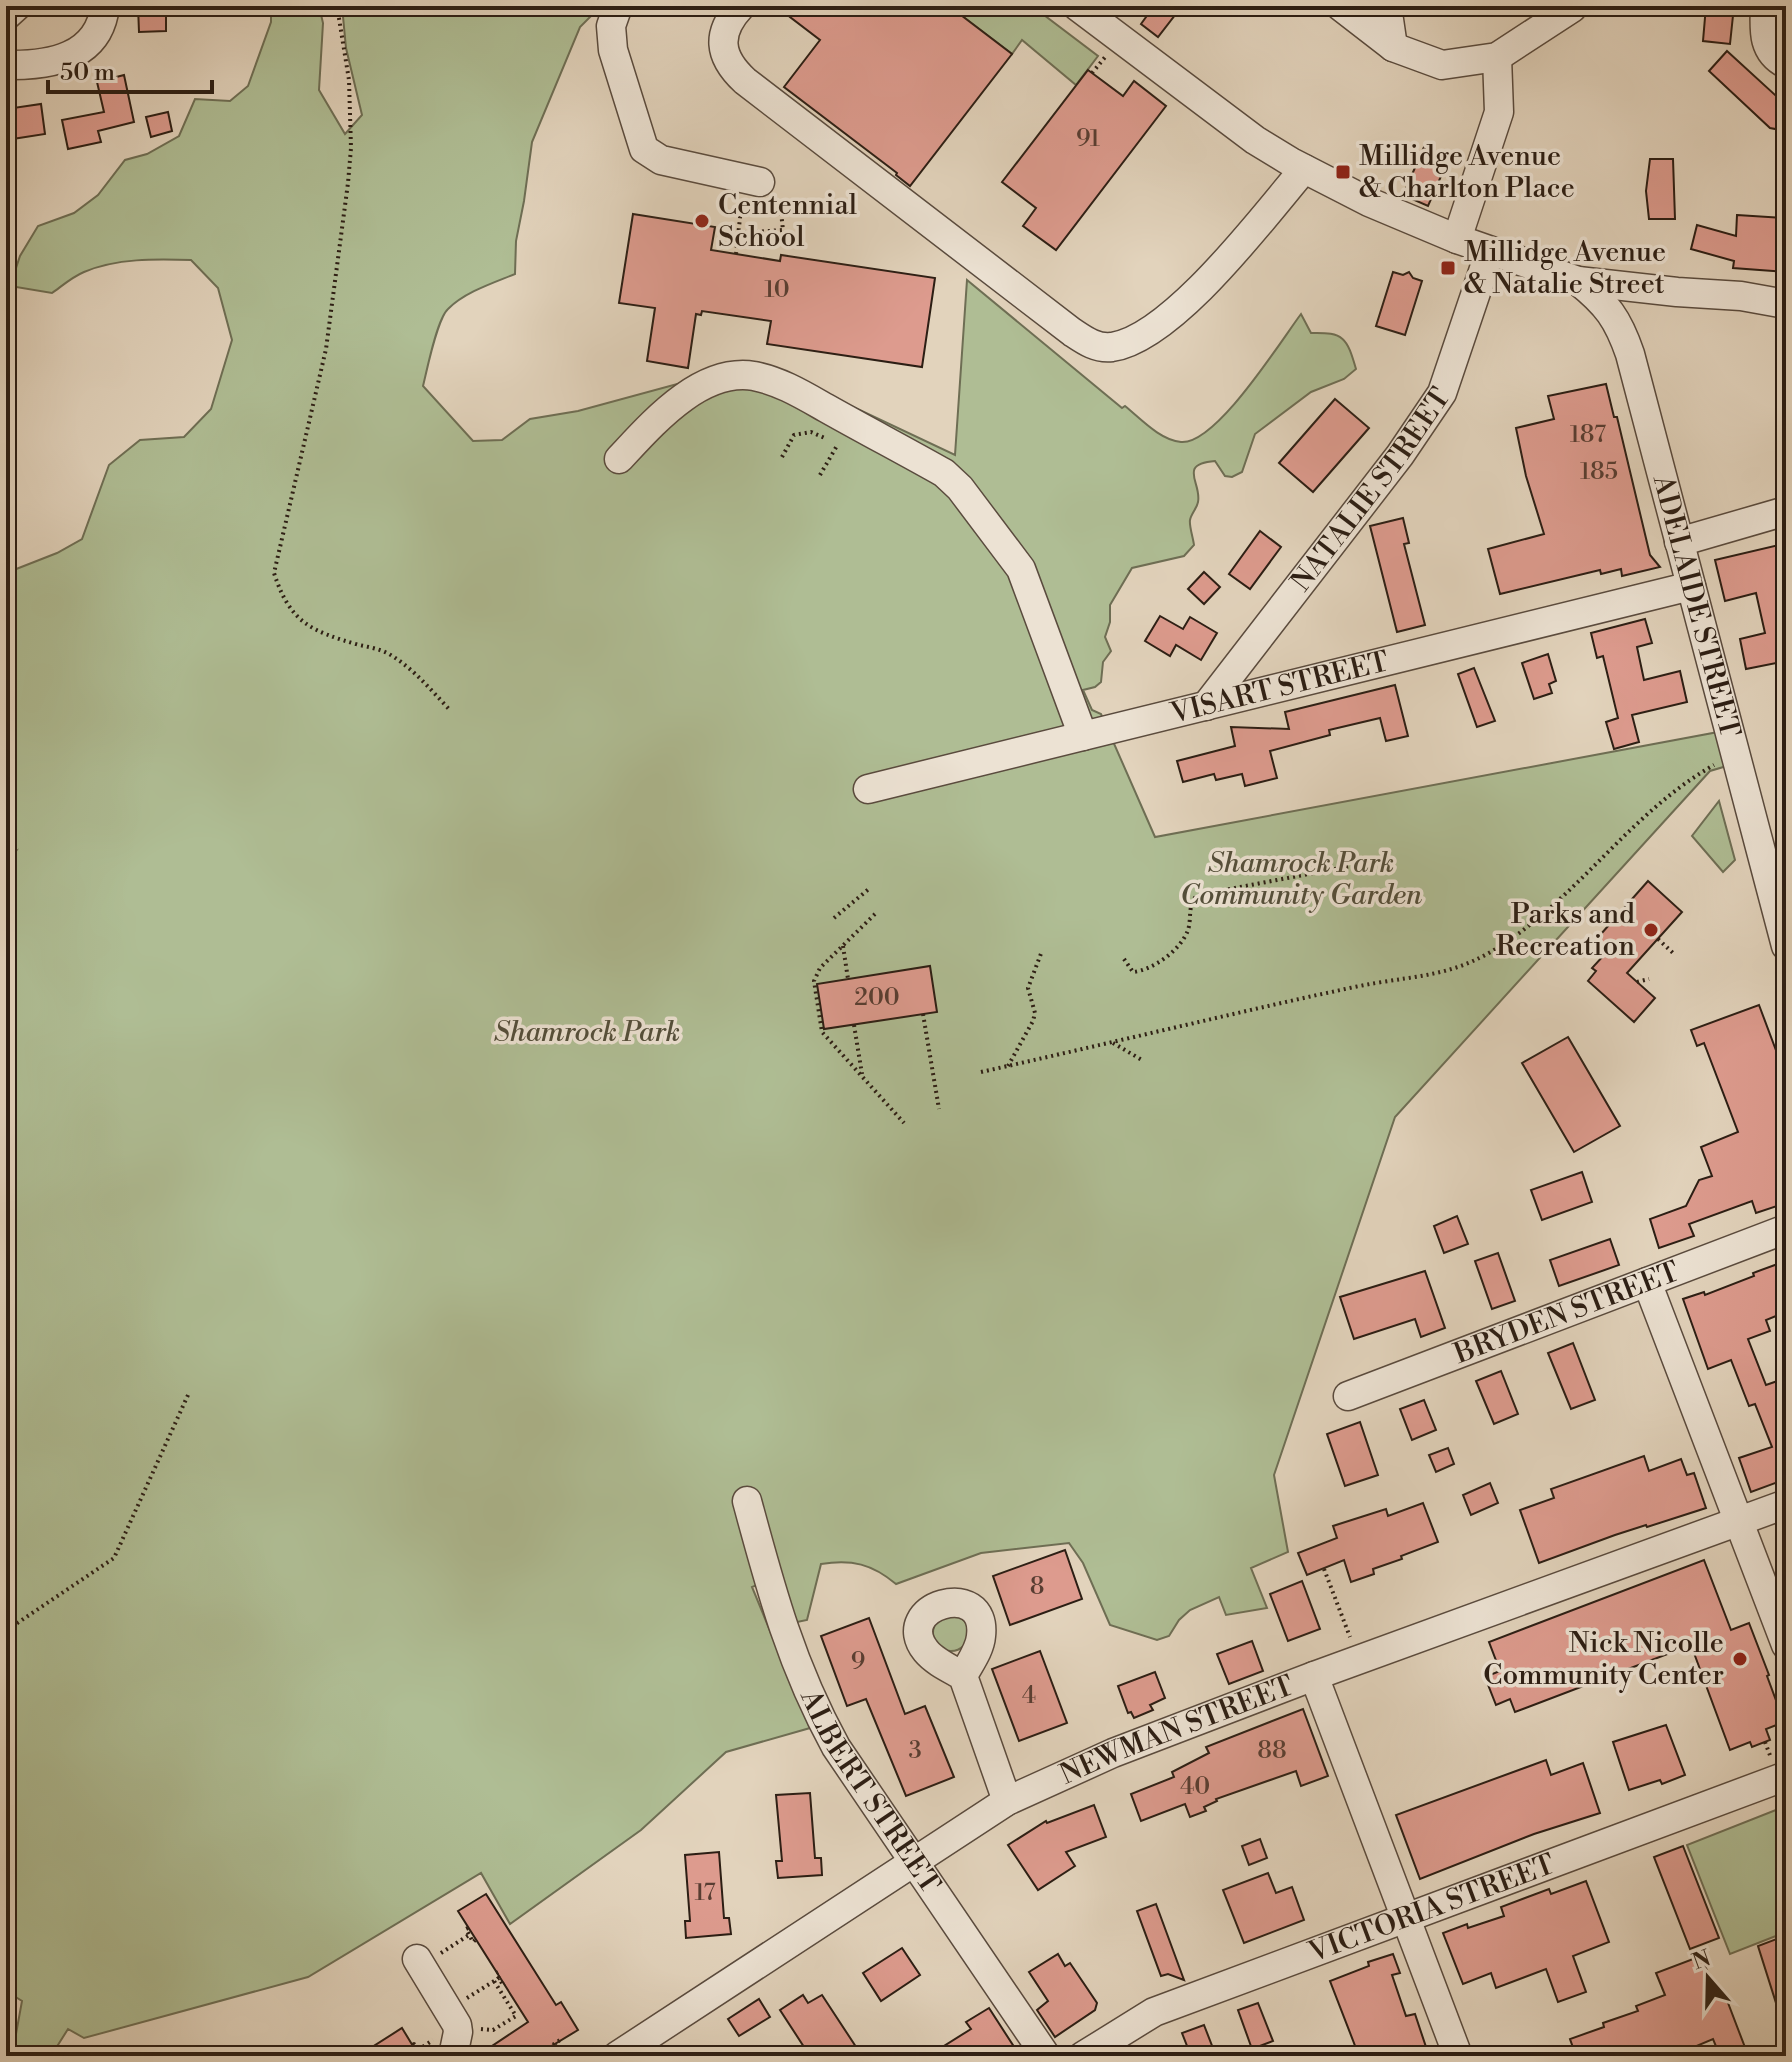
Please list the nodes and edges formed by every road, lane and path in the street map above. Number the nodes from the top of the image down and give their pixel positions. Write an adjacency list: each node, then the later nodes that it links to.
1 (17, 6): 11 (street)
2 (105, 6): 15 (street)
3 (337, 6): 34 (path)
4 (618, 6): 17 (street)
5 (741, 6): 16 (street)
6 (1077, 6): 16 (street)
7 (1340, 6): 12 (street)
8 (1387, 6): 12 (street)
9 (1765, 6): 14 (street)
10 (1572, 8): 13 (street)
11 (6, 16)
12 (1393, 47): 13 (street)
13 (1497, 57): 20 (street)
14 (1786, 64)
15 (6, 65)
16 (1304, 169): 20 (street)
17 (760, 182): 19 (path)
18 (740, 216): 19 (path)
19 (738, 233): 22 (path)
20 (1457, 239): 21 (street)
21 (1490, 251): 23 (street); 33 (street, NATALIE STREET)
22 (736, 254)
23 (1578, 281): 24 (street); 31 (street, ADELAIDE STREET)
24 (1786, 304)
25 (838, 444): 26 (path); 27 (path); 29 (path)
26 (851, 449)
27 (782, 457)
28 (619, 459): 35 (street)
29 (820, 475)
30 (1786, 511): 31 (street)
31 (1679, 542): 32 (street, ADELAIDE STREET)
32 (1691, 586): 33 (street, VISART STREET); 36 (street, ADELAIDE STREET)
33 (1206, 706): 35 (street, VISART STREET)
34 (449, 709)
35 (1083, 736): 37 (street, VISART STREET)
36 (1735, 755): 44 (street, ADELAIDE STREET); 53 (path)
37 (868, 789)
38 (1372, 862): 47 (path)
39 (870, 888): 41 (path)
40 (875, 914): 43 (path)
41 (834, 918)
42 (1658, 939): 46 (path)
43 (843, 946): 48 (path); 57 (path)
44 (1786, 946)
45 (1042, 951): 55 (path)
46 (1673, 953)
47 (1124, 959)
48 (848, 979)
49 (1649, 979): 50 (path)
50 (1637, 982)
51 (923, 1014): 58 (path)
52 (854, 1025): 57 (path)
53 (1113, 1042): 54 (path); 55 (path)
54 (1142, 1060)
55 (1008, 1066): 56 (path)
56 (981, 1072)
57 (862, 1077): 59 (path)
58 (939, 1109)
59 (904, 1123)
60 (1786, 1229): 61 (street, BRYDEN STREET)
61 (1647, 1282): 63 (street, BRYDEN STREET); 66 (street)
62 (188, 1395): 68 (path)
63 (1348, 1396)
64 (747, 1501): 75 (street, ALBERT STREET)
65 (1786, 1504): 66 (street, NEWMAN STREET)
66 (1738, 1521): 69 (street); 70 (street, NEWMAN STREET)
67 (1324, 1569): 70 (path)
68 (7, 1630)
69 (1786, 1645)
70 (1359, 1660): 72 (street, NEWMAN STREET)
71 (963, 1676): 74 (street)
72 (1314, 1676): 74 (street, NEWMAN STREET); 76 (street)
73 (1786, 1776): 76 (street, VICTORIA STREET)
74 (1007, 1801): 75 (street, NEWMAN STREET)
75 (915, 1862): 83 (street, NEWMAN STREET); 84 (street, ALBERT STREET)
76 (1405, 1918): 85 (street, VICTORIA STREET); 86 (street)
77 (471, 1935): 78 (path)
78 (419, 1962): 79 (street)
79 (453, 2019): 79 (path); 81 (street)
80 (555, 2045): 82 (path)
81 (453, 2056)
82 (562, 2056)
83 (617, 2056)
84 (1046, 2056)
85 (1083, 2056)
86 (1458, 2056)

